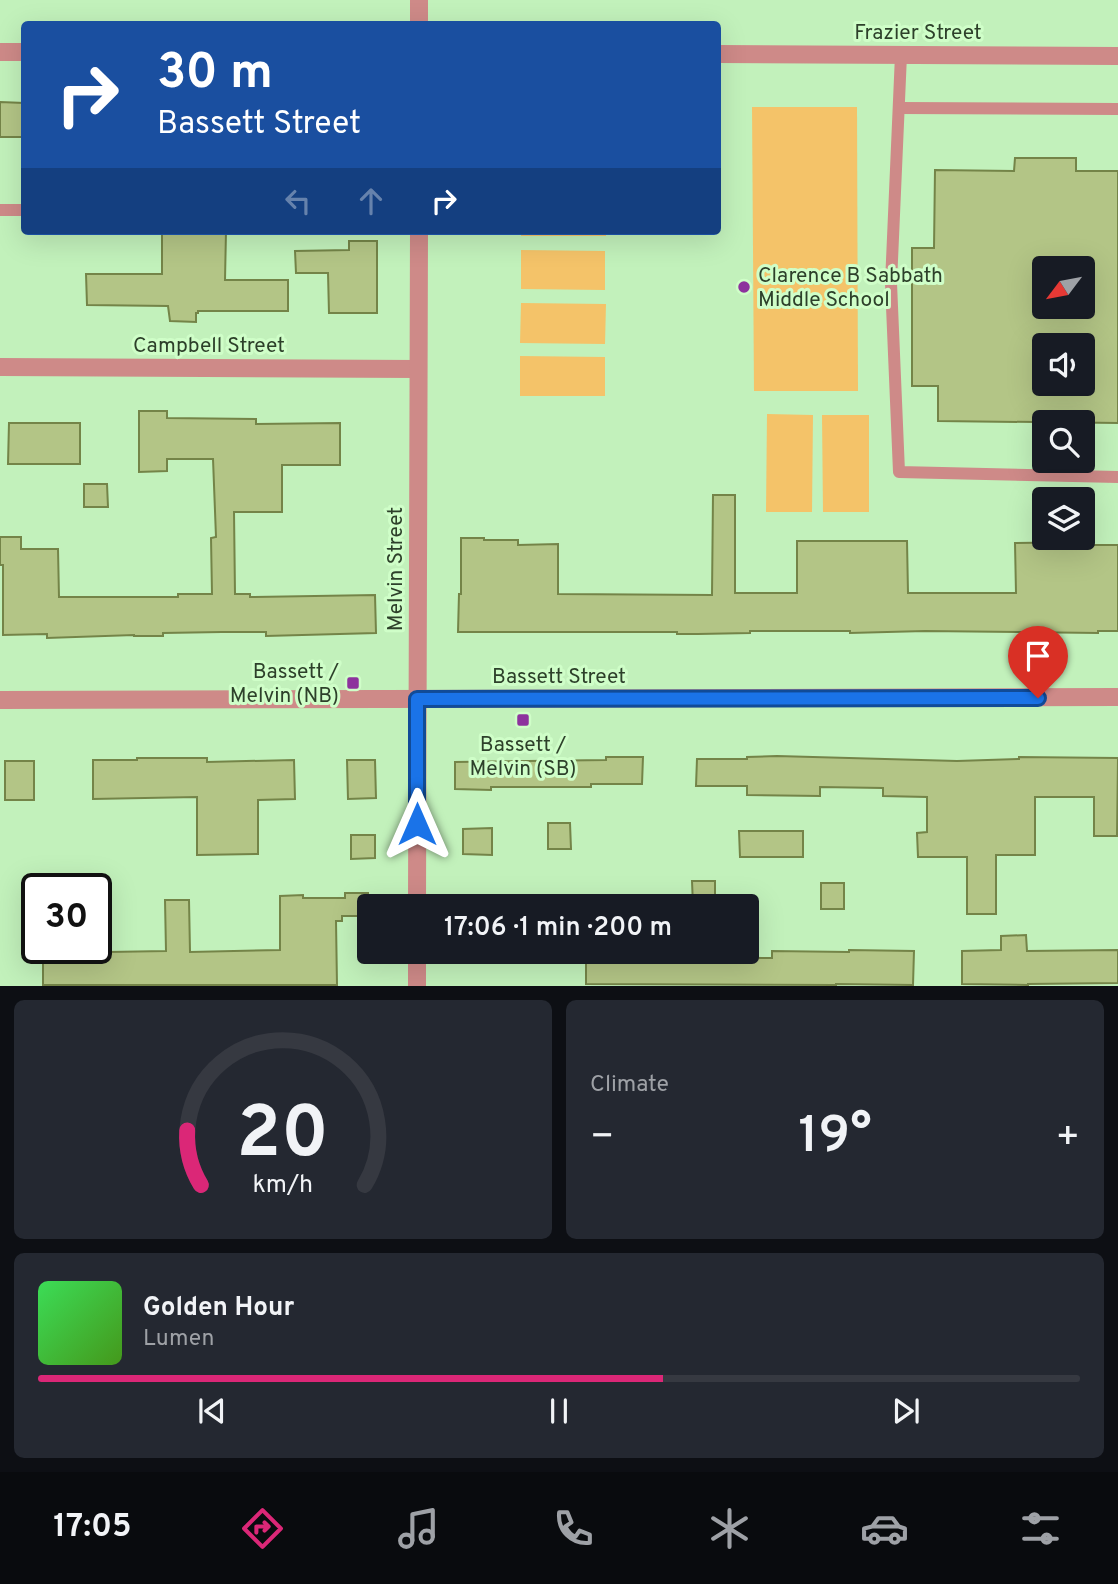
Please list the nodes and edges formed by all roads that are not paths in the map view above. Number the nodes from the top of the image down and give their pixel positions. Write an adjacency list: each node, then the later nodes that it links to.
1 (419, 0): 2 (street)
2 (419, 21)
3 (0, 52): 4 (street)
4 (21, 52)
5 (721, 54): 6 (street, Frazier Street)
6 (901, 55): 7 (street, Frazier Street); 8 (lane)
7 (1118, 56)
8 (899, 108): 9 (lane); 15 (lane)
9 (1118, 109)
10 (0, 210): 11 (lane)
11 (21, 210)
12 (419, 235): 14 (street, Melvin Street)
13 (0, 367): 14 (street, Campbell Street)
14 (418, 369): 18 (street, Melvin Street)
15 (1118, 477)
16 (1118, 697): 18 (street, Bassett Street)
17 (0, 699): 18 (street, Bassett Street)
18 (417, 699): 19 (street, Melvin Street)
19 (417, 894)
20 (417, 964): 21 (street)
21 (417, 985)

